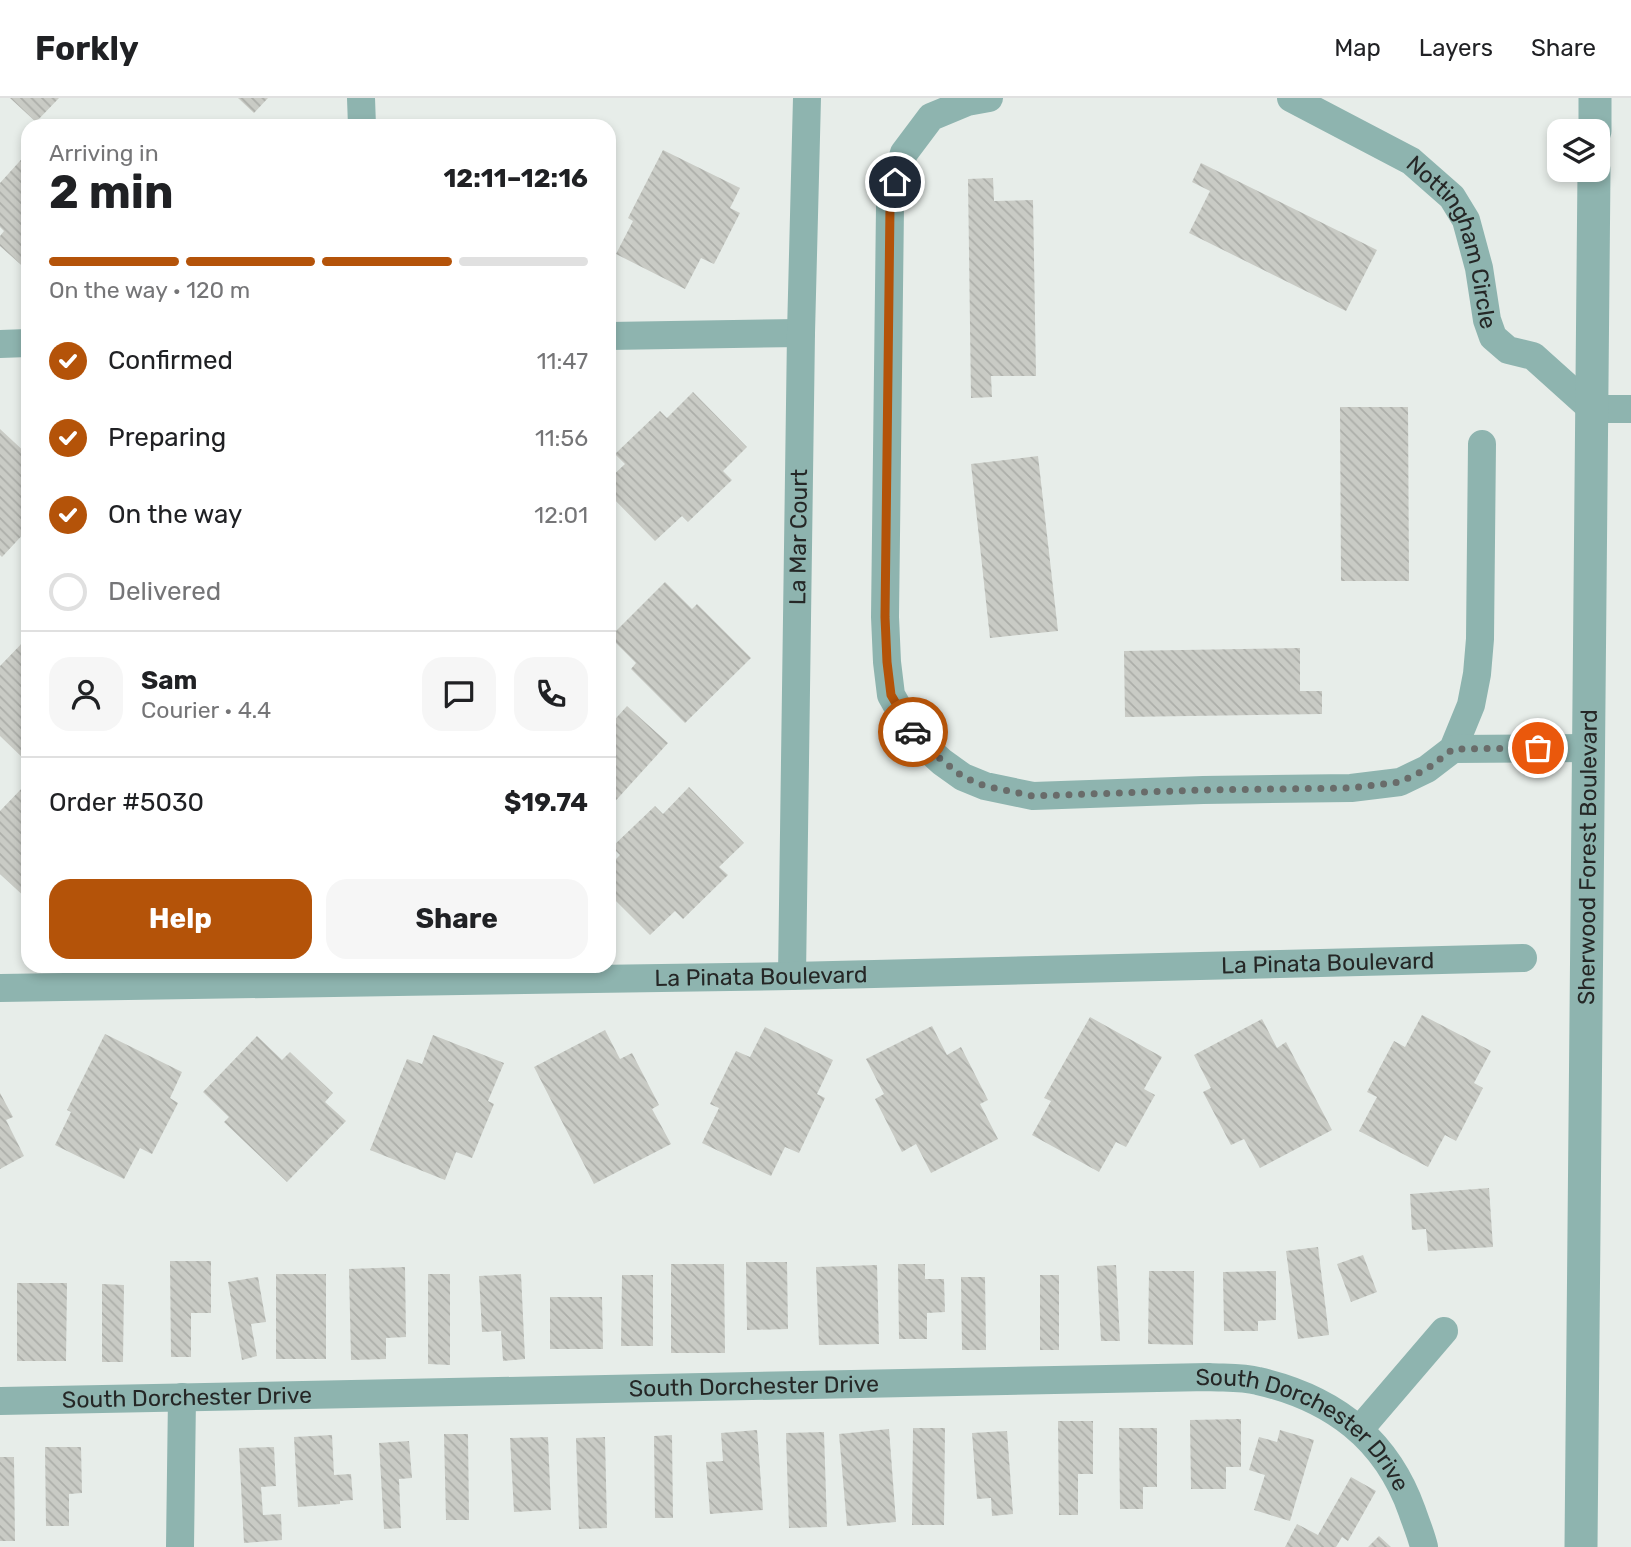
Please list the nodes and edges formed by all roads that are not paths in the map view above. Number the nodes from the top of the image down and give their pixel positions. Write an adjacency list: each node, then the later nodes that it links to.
1 (361, 98): 6 (street)
2 (807, 98): 9 (street, La Mar Court)
3 (989, 98): 17 (street)
4 (1291, 98): 13 (street, Nottingham Circle)
5 (1595, 98): 7 (street)
6 (362, 119)
7 (1595, 119)
8 (1594, 182): 13 (street, Sherwood Forest Boulevard)
9 (801, 333): 10 (street); 20 (street, La Mar Court)
10 (616, 336)
11 (21, 343): 12 (street)
12 (0, 344)
13 (1592, 409): 14 (street); 16 (street, Sherwood Forest Boulevard)
14 (1631, 410)
15 (1482, 444): 17 (street)
16 (1588, 748): 17 (street); 28 (street, Sherwood Forest Boulevard)
17 (1453, 749)
18 (1523, 958): 20 (street, La Pinata Boulevard)
19 (340, 974): 20 (street, La Pinata Boulevard); 21 (street, La Pinata Boulevard)
20 (792, 976)
21 (0, 988)
22 (1444, 1331): 25 (street)
23 (182, 1397): 24 (street, South Dorchester Drive); 25 (street, South Dorchester Drive); 26 (street)
24 (0, 1401)
25 (1360, 1430): 27 (street, South Dorchester Drive)
26 (180, 1547)
27 (1424, 1547)
28 (1581, 1547)

